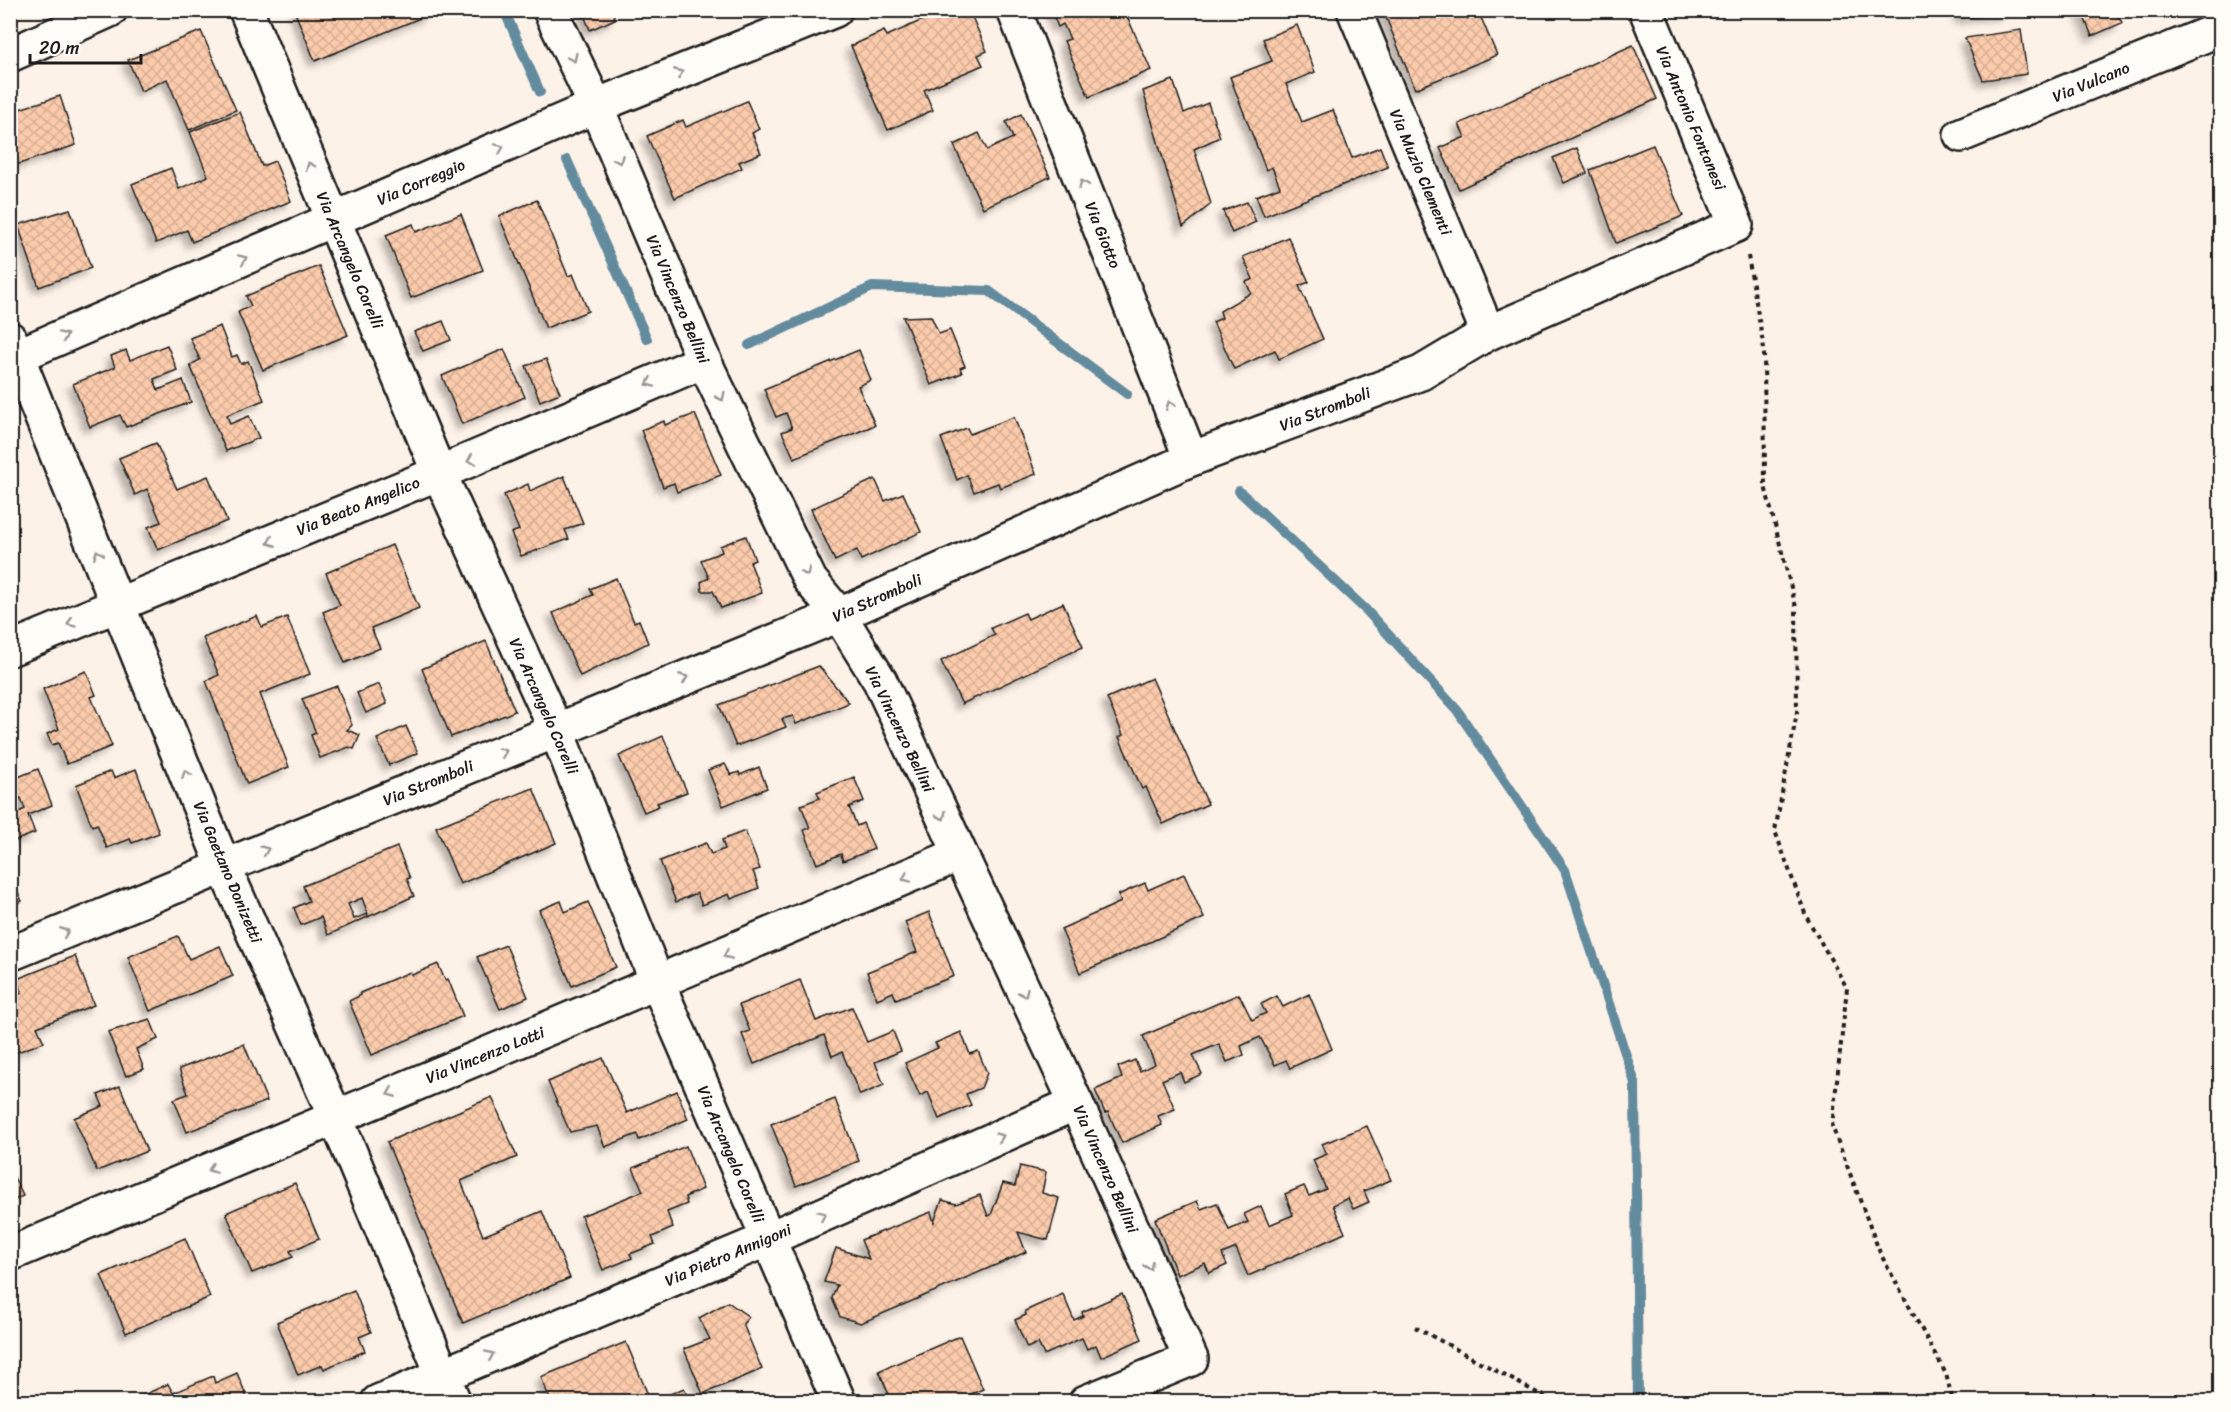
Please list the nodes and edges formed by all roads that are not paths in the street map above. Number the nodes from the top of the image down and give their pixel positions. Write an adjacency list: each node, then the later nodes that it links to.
1 (110, 10): 9 (street)
2 (246, 10): 12 (street, Via Arcangelo Corelli, one-way to 2)
3 (550, 10): 10 (street, Via Vincenzo Bellini, one-way to 10)
4 (835, 10): 10 (street, Via Correggio, one-way to 4)
5 (1014, 10): 17 (street, Via Giotto, one-way to 5)
6 (1354, 10): 14 (street, Via Muzio Clementi)
7 (1646, 10): 13 (street, Via Antonio Fontanesi)
8 (2220, 29): 11 (street, Via Vulcano)
9 (10, 55)
10 (596, 106): 12 (street, Via Correggio, one-way to 10); 16 (street, Via Vincenzo Bellini, one-way to 16)
11 (1961, 135)
12 (333, 220): 15 (street, Via Correggio, one-way to 12); 18 (street, Via Arcangelo Corelli)
13 (1736, 225): 14 (street, Via Stromboli)
14 (1488, 333): 17 (street, Via Stromboli)
15 (13, 351): 19 (street, Via Gaetano Donizetti, one-way to 15)
16 (704, 361): 18 (street, Via Beato Angelico, one-way to 18); 20 (street, Via Vincenzo Bellini, one-way to 20)
17 (1191, 459): 20 (street, Via Stromboli)
18 (439, 473): 19 (street, Via Beato Angelico, one-way to 19); 22 (street, Via Arcangelo Corelli)
19 (118, 603): 21 (street, Via Beato Angelico, one-way to 21); 24 (street, Via Gaetano Donizetti, one-way to 19)
20 (839, 615): 22 (street, Via Stromboli, one-way to 20); 23 (street, Via Vincenzo Bellini, one-way to 23)
21 (10, 649)
22 (556, 730): 24 (street, Via Stromboli, one-way to 22); 26 (street, Via Arcangelo Corelli)
23 (960, 854): 26 (street, Via Vincenzo Lotti, one-way to 26); 27 (street, Via Vincenzo Bellini, one-way to 27)
24 (224, 867): 25 (street, Via Stromboli, one-way to 24); 28 (street, Via Gaetano Donizetti)
25 (10, 954)
26 (658, 984): 28 (street, Via Vincenzo Lotti, one-way to 28); 29 (street, Via Arcangelo Corelli)
27 (1076, 1103): 29 (street, Via Pietro Annigoni, one-way to 27); 34 (street, Via Vincenzo Bellini, one-way to 34)
28 (334, 1116): 30 (street, Via Vincenzo Lotti, one-way to 30); 31 (street, Via Gaetano Donizetti)
29 (768, 1239): 31 (street, Via Pietro Annigoni, one-way to 29); 33 (street, Via Arcangelo Corelli)
30 (10, 1254)
31 (448, 1388): 32 (street, Via Pietro Annigoni)
32 (378, 1401)
33 (839, 1401)
34 (1086, 1401)

